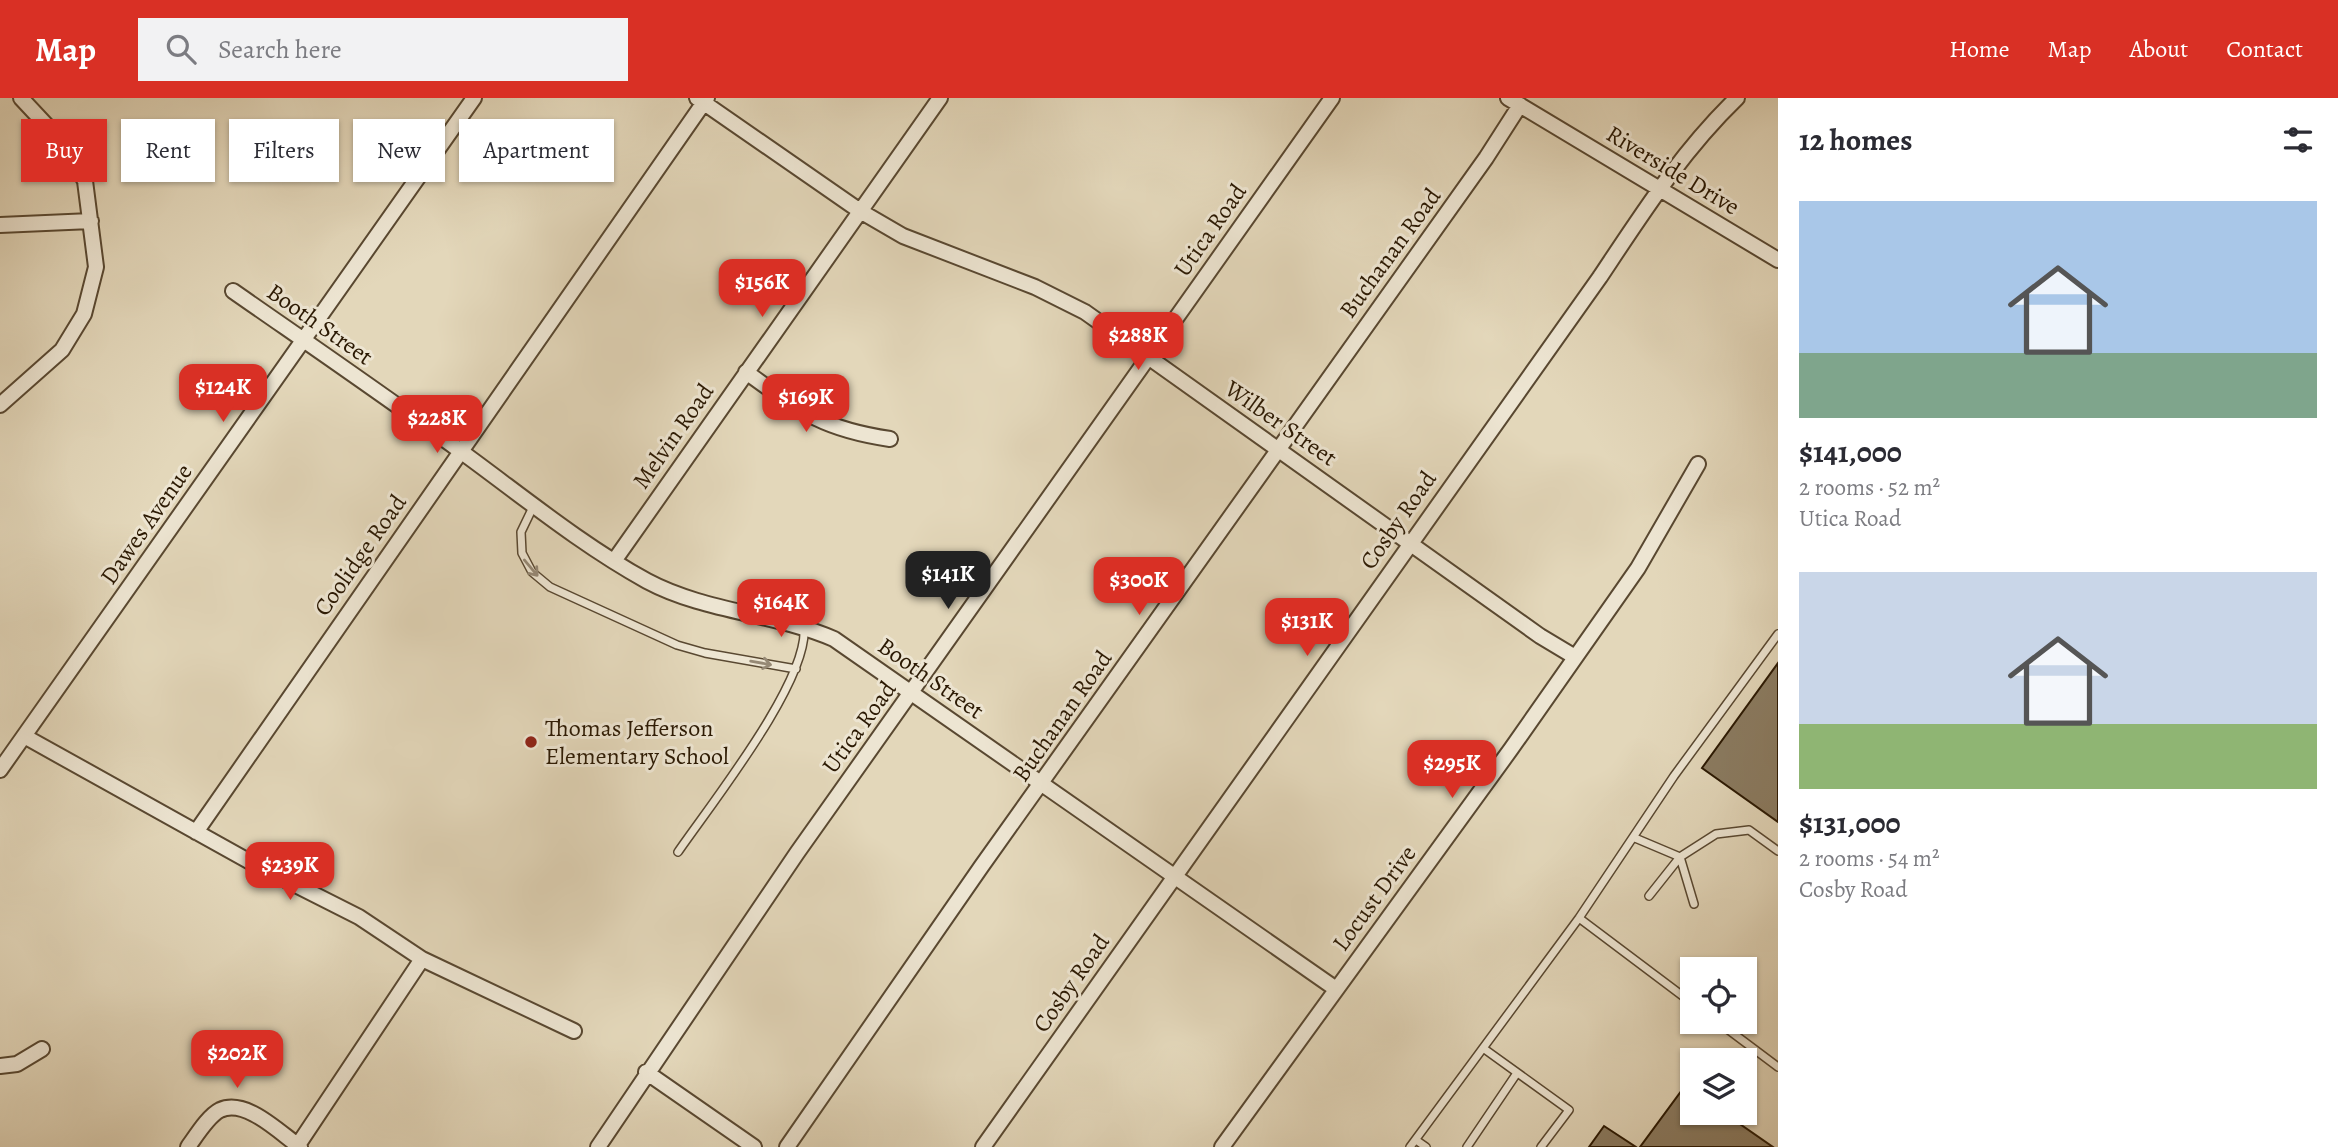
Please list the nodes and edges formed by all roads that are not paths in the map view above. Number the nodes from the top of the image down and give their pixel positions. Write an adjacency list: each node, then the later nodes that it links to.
1 (21, 98): 10 (street)
2 (474, 98): 14 (street, Dawes Avenue)
3 (940, 98): 9 (street, Melvin Road)
4 (1332, 98): 15 (street, Utica Road)
5 (1737, 98): 8 (street, Cosby Road)
6 (703, 100): 9 (street, Wilber Street); 20 (street, Coolidge Road)
7 (1514, 102): 8 (street, Riverside Drive); 19 (street, Buchanan Road)
8 (1659, 188): 12 (street, Riverside Drive); 23 (street, Cosby Road)
9 (860, 211): 15 (street, Wilber Street); 16 (street, Melvin Road)
10 (92, 221): 11 (street); 17 (street)
11 (0, 225)
12 (1778, 260)
13 (233, 291): 14 (street, Booth Street)
14 (303, 340): 20 (street, Booth Street); 30 (street, Dawes Avenue)
15 (1148, 358): 19 (street, Wilber Street); 29 (street, Utica Road)
16 (746, 372): 18 (street); 24 (street, Melvin Road)
17 (0, 405)
18 (890, 439)
19 (1279, 449): 23 (street, Wilber Street); 32 (street, Buchanan Road)
20 (461, 451): 22 (street, Booth Street); 33 (street, Coolidge Road)
21 (1698, 464): 27 (street, Locust Drive)
22 (533, 507): 24 (street, Booth Street); 28 (lane, one-way to 28)
23 (1409, 543): 27 (street, Wilber Street); 38 (street, Cosby Road)
24 (614, 561): 25 (street, Booth Street)
25 (804, 626): 28 (lane); 29 (street, Booth Street)
26 (1778, 634): 34 (lane)
27 (1575, 657): 43 (street, Locust Drive)
28 (796, 669): 36 (lane)
29 (912, 692): 32 (street, Booth Street); 51 (street, Utica Road)
30 (24, 736): 31 (street, Dawes Avenue); 33 (street)
31 (0, 770)
32 (1043, 783): 38 (street, Booth Street); 58 (street, Buchanan Road)
33 (196, 832): 42 (street)
34 (1635, 838): 37 (lane); 41 (lane)
35 (1778, 851): 37 (lane)
36 (678, 852)
37 (1680, 857): 39 (lane); 40 (lane)
38 (1175, 877): 43 (street, Booth Street); 59 (street, Cosby Road)
39 (1649, 896)
40 (1694, 904)
41 (1579, 918): 44 (lane); 47 (lane)
42 (422, 959): 45 (street); 54 (street)
43 (1336, 989): 60 (street, Locust Drive)
44 (1680, 994)
45 (574, 1031)
46 (1734, 1034): 50 (lane)
47 (1483, 1048): 52 (lane); 53 (lane)
48 (42, 1049): 49 (street)
49 (0, 1066)
50 (1778, 1067)
51 (646, 1072): 56 (street, Utica Road); 57 (street)
52 (1517, 1073): 63 (lane); 64 (lane)
53 (1416, 1140): 61 (lane); 62 (lane)
54 (299, 1146): 55 (street)
55 (188, 1147)
56 (598, 1147)
57 (754, 1147)
58 (787, 1147)
59 (983, 1147)
60 (1222, 1147)
61 (1410, 1147)
62 (1426, 1147)
63 (1467, 1147)
64 (1541, 1147)

